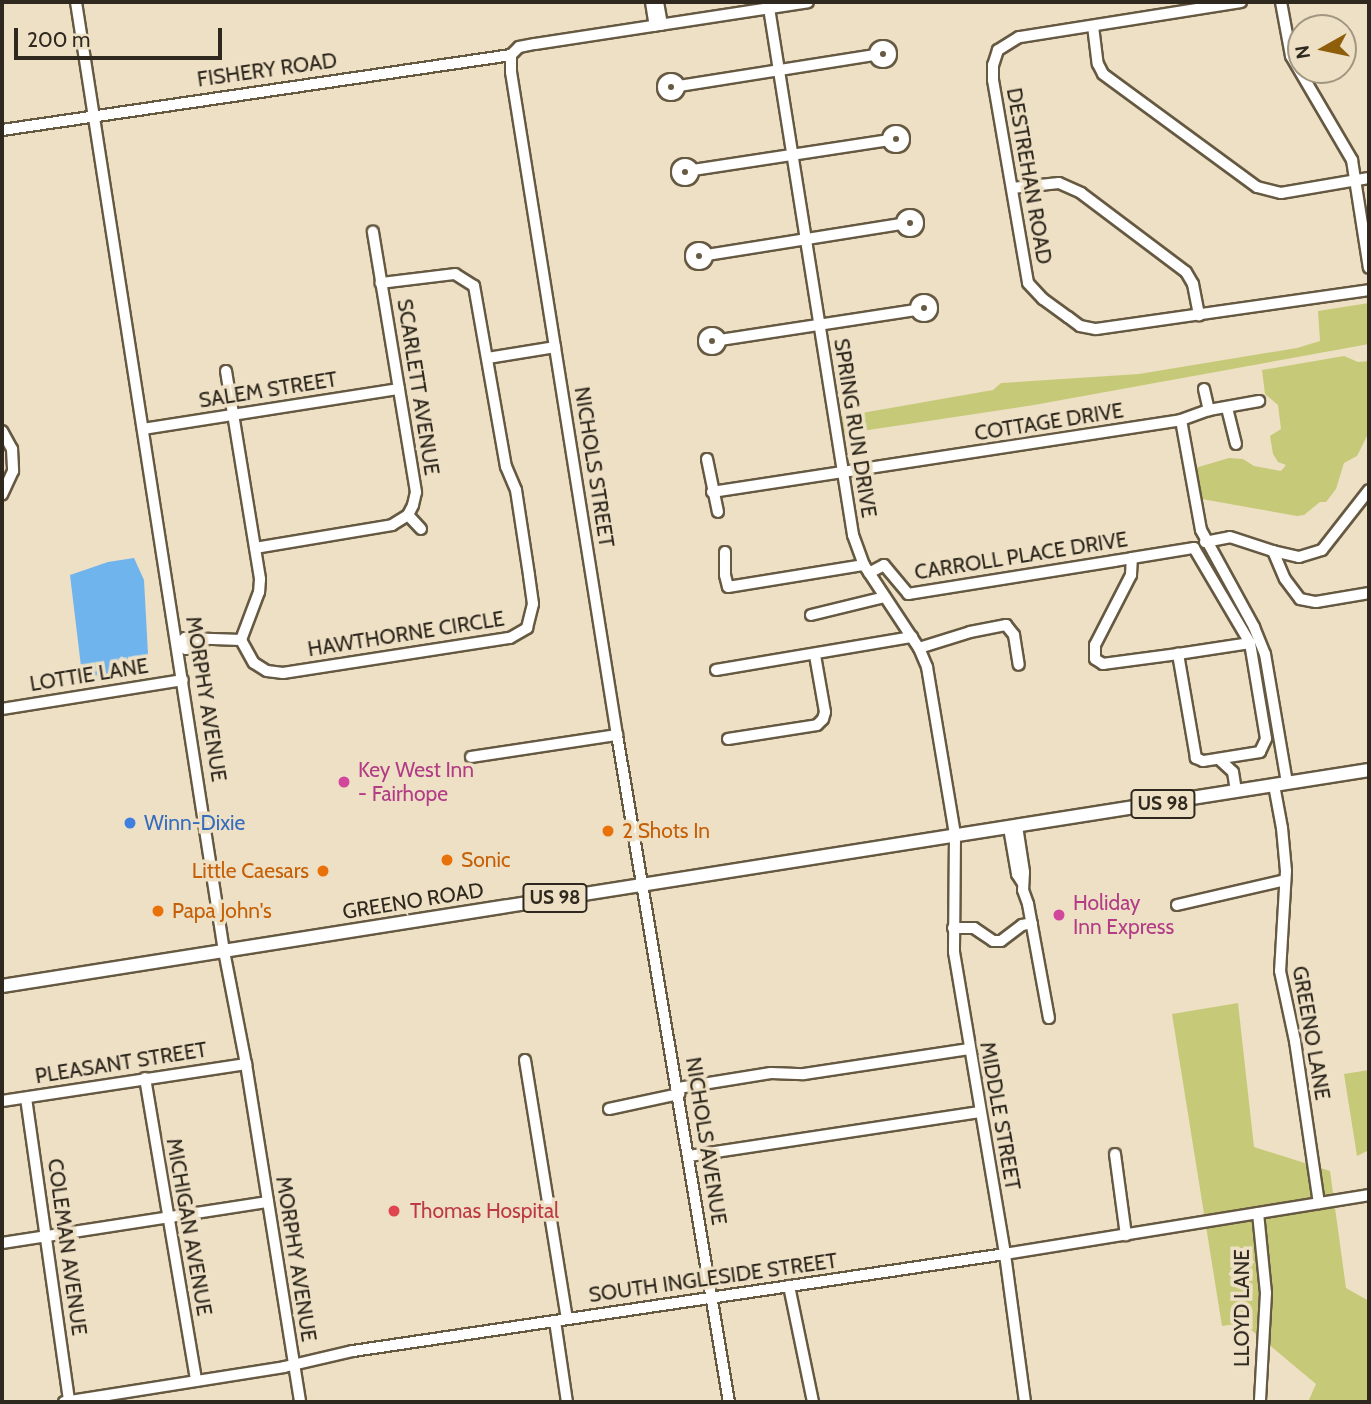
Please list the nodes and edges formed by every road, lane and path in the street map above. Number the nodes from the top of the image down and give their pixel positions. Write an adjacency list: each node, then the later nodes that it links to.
1 (76, 2): 14 (street, MORPHY AVENUE)
2 (651, 2): 8 (street)
3 (659, 2): 8 (street)
4 (808, 2): 7 (street, FISHERY ROAD)
5 (1241, 2): 9 (street, DESTREHAN ROAD)
6 (1281, 2): 20 (street)
7 (769, 8): 8 (street, FISHERY ROAD); 12 (street, SPRING RUN DRIVE)
8 (659, 25): 10 (street, FISHERY ROAD)
9 (1093, 26): 20 (street); 21 (street, DESTREHAN ROAD)
10 (511, 55): 14 (street, FISHERY ROAD); 33 (street, NICHOLS STREET)
11 (874, 55): 12 (street)
12 (778, 71): 13 (street); 17 (street, SPRING RUN DRIVE)
13 (679, 86)
14 (92, 115): 15 (street, FISHERY ROAD); 43 (street, MORPHY AVENUE)
15 (2, 130)
16 (888, 140): 17 (street)
17 (793, 155): 18 (street); 24 (street, SPRING RUN DRIVE)
18 (693, 170)
19 (1369, 178): 20 (street)
20 (1356, 180): 26 (street)
21 (1012, 188): 30 (street); 30 (street, DESTREHAN ROAD)
22 (901, 224): 24 (street)
23 (373, 232): 27 (street, SCARLETT AVENUE)
24 (806, 240): 25 (street); 31 (street, SPRING RUN DRIVE)
25 (707, 255)
26 (1369, 268)
27 (381, 283): 34 (street); 36 (street, SCARLETT AVENUE)
28 (1369, 289): 30 (street, DESTREHAN ROAD)
29 (916, 310): 31 (street)
30 (1199, 315)
31 (818, 324): 32 (street); 47 (street, SPRING RUN DRIVE)
32 (720, 340)
33 (555, 347): 34 (street); 74 (street, NICHOLS STREET)
34 (488, 358): 64 (street, HAWTHORNE CIRCLE)
35 (226, 371): 41 (street)
36 (399, 389): 41 (street, SALEM STREET); 52 (street, SCARLETT AVENUE)
37 (1204, 389): 40 (street)
38 (1259, 401): 39 (street, COTTAGE DRIVE)
39 (1227, 408): 40 (street, COTTAGE DRIVE); 45 (street)
40 (1209, 410): 42 (street, COTTAGE DRIVE)
41 (233, 415): 43 (street, SALEM STREET); 55 (street)
42 (1181, 420): 47 (street, COTTAGE DRIVE); 54 (street, GREENO LANE)
43 (143, 429): 66 (street, MORPHY AVENUE)
44 (2, 430): 50 (street)
45 (1236, 444)
46 (707, 459): 49 (street)
47 (842, 474): 49 (street, COTTAGE DRIVE); 59 (street, SPRING RUN DRIVE)
48 (1369, 490): 56 (street)
49 (712, 492): 51 (street)
50 (2, 495)
51 (718, 512)
52 (408, 515): 53 (street); 55 (street)
53 (421, 529)
54 (1205, 542): 56 (street); 81 (street, GREENO LANE)
55 (255, 548): 64 (street)
56 (1273, 551): 60 (street)
57 (725, 552): 59 (street)
58 (1132, 558): 59 (street, CARROLL PLACE DRIVE); 65 (street, CARROLL PLACE DRIVE); 68 (street)
59 (867, 569): 61 (street, SPRING RUN DRIVE)
60 (1369, 593)
61 (885, 597): 62 (street); 63 (street, SPRING RUN DRIVE)
62 (811, 615)
63 (912, 637): 67 (street, SPRING RUN DRIVE); 69 (street)
64 (241, 640): 66 (street)
65 (1250, 643): 68 (street); 76 (street)
66 (178, 645): 72 (street, MORPHY AVENUE)
67 (919, 648): 70 (street); 84 (street, SPRING RUN DRIVE)
68 (1178, 654): 78 (street)
69 (815, 655): 71 (street); 75 (street)
70 (1019, 664)
71 (716, 670)
72 (183, 680): 73 (street, LOTTIE LANE); 90 (street, MORPHY AVENUE)
73 (2, 709)
74 (617, 735): 77 (street); 86 (street, NICHOLS STREET)
75 (728, 739)
76 (1239, 756): 78 (street); 80 (street)
77 (471, 757)
78 (1219, 759): 80 (street)
79 (1369, 770): 81 (main road, US 98)
80 (1233, 772): 82 (street)
81 (1280, 784): 82 (main road, US 98); 85 (street, GREENO LANE)
82 (1236, 792): 83 (main road, US 98)
83 (1013, 827): 84 (main road, US 98); 88 (street)
84 (955, 835): 86 (main road, GREENO ROAD / US 98); 89 (street, MIDDLE STREET)
85 (1285, 880): 87 (street); 106 (street, GREENO LANE)
86 (643, 886): 90 (main road, GREENO ROAD / US 98); 97 (street, NICHOLS AVENUE)
87 (1177, 905)
88 (1032, 923): 89 (street); 92 (street)
89 (953, 928): 93 (street, MIDDLE STREET)
90 (224, 951): 91 (main road, GREENO ROAD / US 98); 95 (street, MORPHY AVENUE)
91 (2, 986)
92 (1048, 1018)
93 (969, 1049): 97 (street); 101 (street, MIDDLE STREET)
94 (525, 1060): 115 (street)
95 (246, 1064): 96 (street, PLEASANT STREET); 105 (street, MORPHY AVENUE)
96 (145, 1078): 98 (street, PLEASANT STREET); 108 (street, MICHIGAN AVENUE)
97 (678, 1091): 100 (street); 103 (street, NICHOLS AVENUE)
98 (26, 1098): 99 (street, PLEASANT STREET); 109 (street, COLEMAN AVENUE)
99 (2, 1101)
100 (609, 1109)
101 (980, 1112): 103 (street); 112 (street, MIDDLE STREET)
102 (1115, 1154): 110 (street)
103 (689, 1156): 114 (street, NICHOLS AVENUE)
104 (1369, 1195): 106 (street, SOUTH INGLESIDE STREET)
105 (268, 1202): 108 (street); 117 (street, MORPHY AVENUE)
106 (1319, 1203): 107 (street, SOUTH INGLESIDE STREET)
107 (1258, 1213): 110 (street, SOUTH INGLESIDE STREET); 125 (street, LLOYD LANE)
108 (168, 1216): 109 (street); 118 (street, MICHIGAN AVENUE)
109 (47, 1235): 111 (street); 119 (street, COLEMAN AVENUE)
110 (1126, 1235): 112 (street, SOUTH INGLESIDE STREET)
111 (2, 1243)
112 (1005, 1254): 113 (street, SOUTH INGLESIDE STREET); 124 (street, MIDDLE STREET)
113 (789, 1286): 114 (street, SOUTH INGLESIDE STREET); 123 (street)
114 (712, 1298): 115 (street, SOUTH INGLESIDE STREET); 122 (street, NICHOLS AVENUE)
115 (567, 1319): 116 (street, SOUTH INGLESIDE STREET)
116 (555, 1321): 117 (street, SOUTH INGLESIDE STREET); 121 (street)
117 (294, 1364): 118 (street, SOUTH INGLESIDE STREET); 120 (street, MORPHY AVENUE)
118 (196, 1381): 119 (street, SOUTH INGLESIDE STREET)
119 (66, 1402)
120 (300, 1402)
121 (566, 1402)
122 (729, 1402)
123 (813, 1402)
124 (1025, 1402)
125 (1260, 1402)

